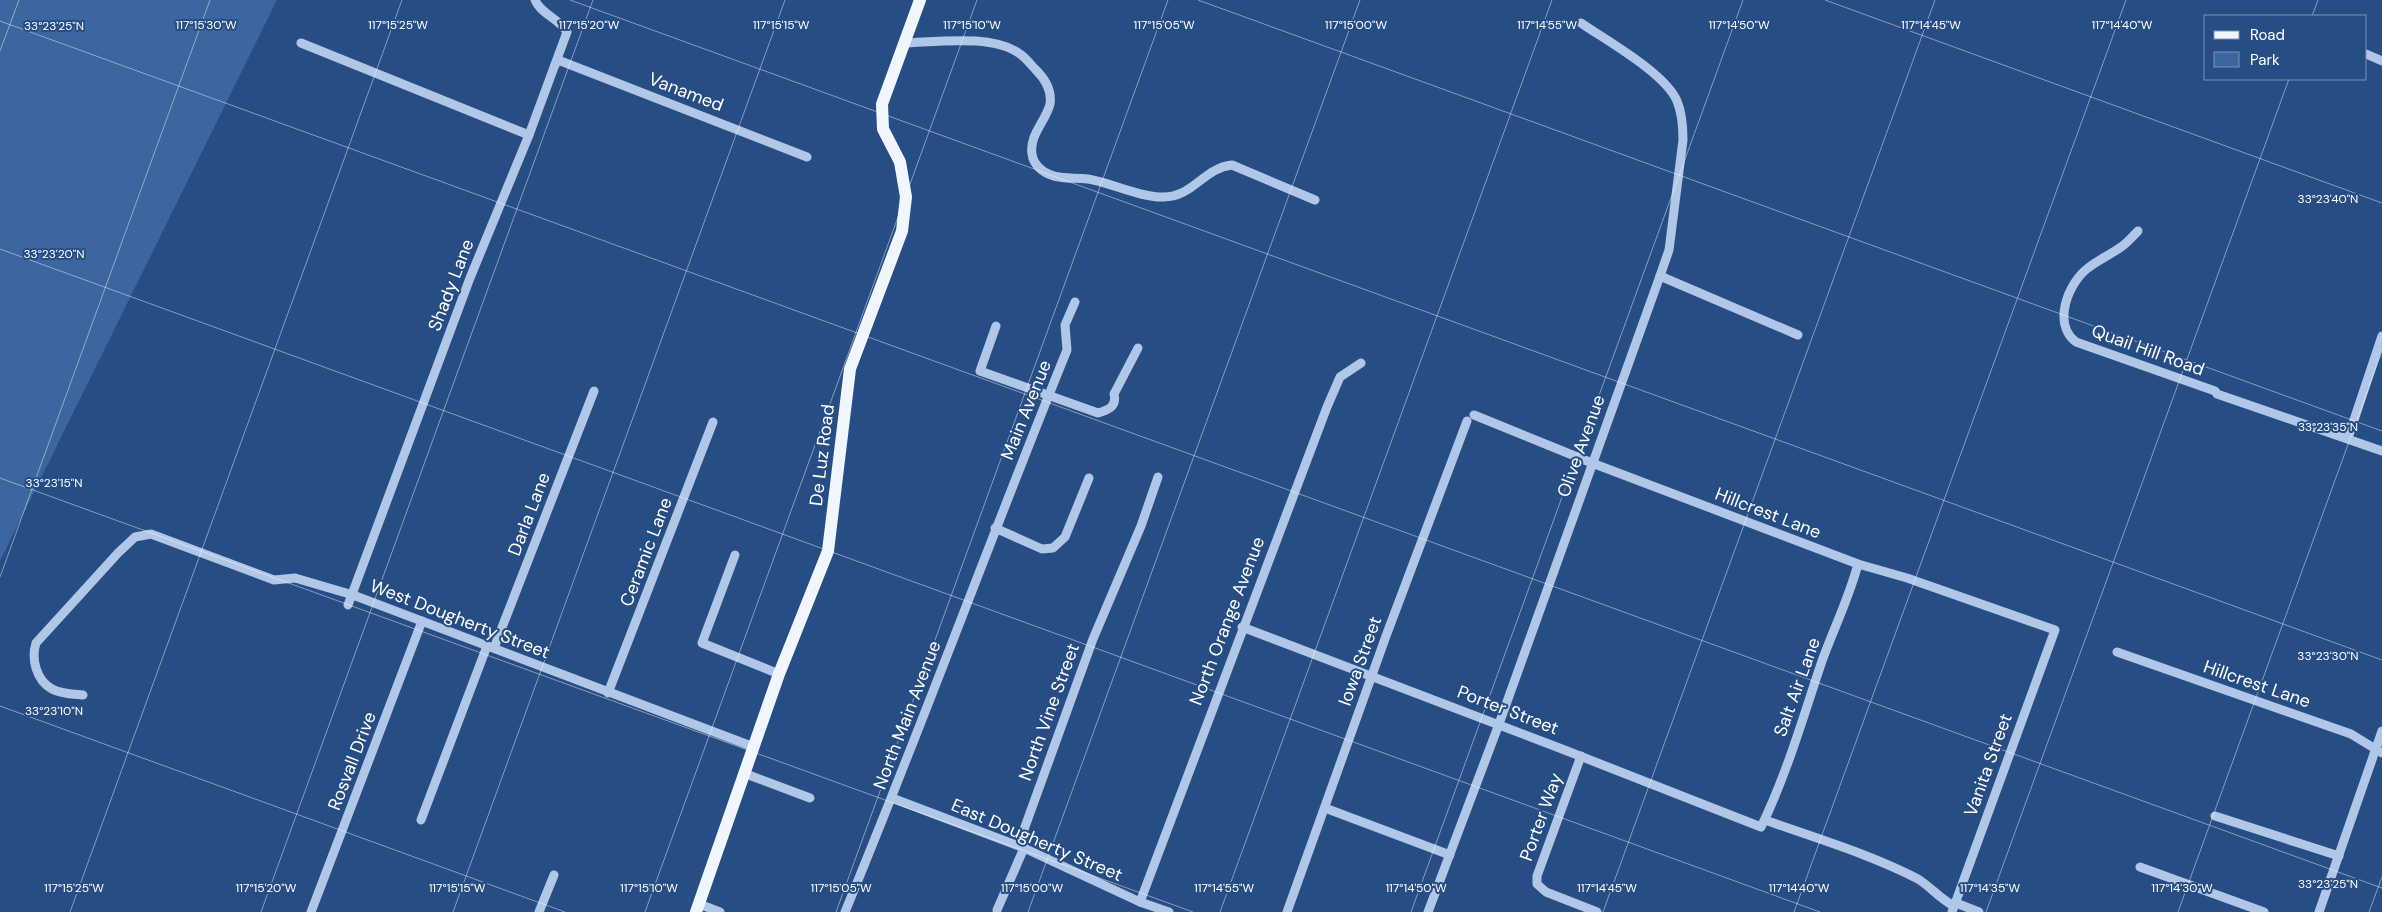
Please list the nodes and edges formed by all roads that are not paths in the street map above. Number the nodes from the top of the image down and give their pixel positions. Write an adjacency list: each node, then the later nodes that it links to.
1 (535, 0): 8 (street, Shady Lane)
2 (920, 0): 5 (main road, De Luz Road)
3 (1581, 23): 13 (street, Olive Avenue)
4 (301, 43): 9 (street)
5 (904, 43): 11 (street); 39 (main road, De Luz Road)
6 (2367, 54): 7 (street)
7 (2382, 61)
8 (555, 66): 9 (street, Shady Lane); 10 (street, Vanamed)
9 (529, 135): 32 (street, Shady Lane)
10 (807, 157)
11 (1314, 200)
12 (2138, 231): 24 (street, Quail Hill Road)
13 (1660, 276): 16 (street); 26 (street, Olive Avenue)
14 (1075, 302): 21 (street, Main Avenue)
15 (996, 326): 21 (street)
16 (1798, 335)
17 (2382, 336): 24 (street)
18 (1138, 348): 21 (street)
19 (1361, 363): 35 (street, North Orange Avenue)
20 (594, 391): 37 (street, Darla Lane)
21 (1048, 396): 29 (street, Main Avenue)
22 (1470, 418): 26 (street, Hillcrest Lane); 40 (street, Iowa Street)
23 (714, 422): 41 (street, Ceramic Lane)
24 (2348, 438): 25 (street, Quail Hill Road)
25 (2382, 451)
26 (1592, 463): 31 (street, Hillcrest Lane); 43 (street, Olive Avenue)
27 (1158, 477): 55 (street, North Vine Street)
28 (1089, 478): 29 (street)
29 (995, 528): 50 (street, North Main Avenue)
30 (735, 554): 39 (street)
31 (1858, 564): 36 (street, Hillcrest Lane); 54 (street, Salt Air Lane)
32 (353, 595): 33 (street, Shady Lane); 34 (street, West Dougherty Street); 42 (street, West Dougherty Street)
33 (348, 605)
34 (422, 621): 37 (street, West Dougherty Street); 64 (street, Rosvall Drive)
35 (1242, 627): 40 (street, Porter Street); 60 (street, North Orange Avenue)
36 (2055, 630): 61 (street, Vanita Street)
37 (490, 647): 41 (street, West Dougherty Street); 53 (street, Darla Lane)
38 (2117, 652): 46 (street, Hillcrest Lane)
39 (779, 674): 45 (main road, De Luz Road)
40 (1372, 676): 43 (street, Porter Street); 51 (street, Iowa Street)
41 (608, 693): 45 (street, West Dougherty Street)
42 (83, 695)
43 (1500, 724): 47 (street, Porter Street); 56 (street, Olive Avenue)
44 (2382, 732): 46 (street)
45 (754, 748): 48 (main road, De Luz Road)
46 (2379, 752): 57 (street)
47 (1581, 756): 54 (street, Porter Street); 71 (street, Porter Way)
48 (746, 774): 49 (street); 62 (main road, De Luz Road)
49 (810, 798)
50 (892, 798): 55 (street, East Dougherty Street); 67 (street, North Main Avenue)
51 (1325, 808): 56 (street); 69 (street, Iowa Street)
52 (2216, 816): 57 (street)
53 (421, 820)
54 (1763, 823): 61 (street, Porter Street)
55 (1024, 848): 60 (street, East Dougherty Street); 63 (street, North Vine Street)
56 (1450, 856): 70 (street, Olive Avenue)
57 (2338, 856): 74 (street)
58 (2140, 867): 73 (street)
59 (554, 874): 65 (street)
60 (1140, 902): 68 (street, East Dougherty Street)
61 (1954, 907): 72 (street, Porter Street)
62 (698, 908): 66 (street)
63 (997, 910)
64 (311, 912)
65 (539, 912)
66 (720, 912)
67 (845, 912)
68 (1169, 912)
69 (1287, 912)
70 (1428, 912)
71 (1597, 912)
72 (1979, 912)
73 (2264, 912)
74 (2319, 912)

